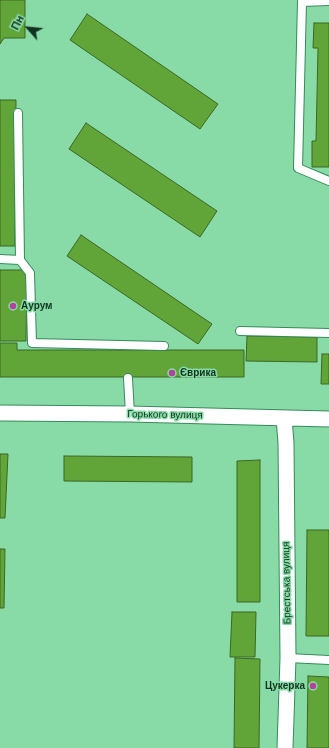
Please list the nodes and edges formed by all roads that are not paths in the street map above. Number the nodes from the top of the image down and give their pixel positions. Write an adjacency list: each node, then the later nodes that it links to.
1 (329, 1): 3 (lane)
2 (18, 113): 5 (lane)
3 (329, 181)
4 (0, 259): 5 (lane)
5 (20, 260): 8 (lane)
6 (240, 331): 7 (lane)
7 (329, 333)
8 (164, 346)
9 (128, 378): 11 (lane)
10 (0, 413): 11 (street, Горького вулиця)
11 (130, 414): 12 (street, Горького вулиця)
12 (284, 418): 13 (street, Горького вулиця); 14 (street, Брестська вулиця)
13 (329, 420)
14 (288, 658): 15 (lane); 16 (street, Брестська вулиця)
15 (329, 660)
16 (285, 748)

